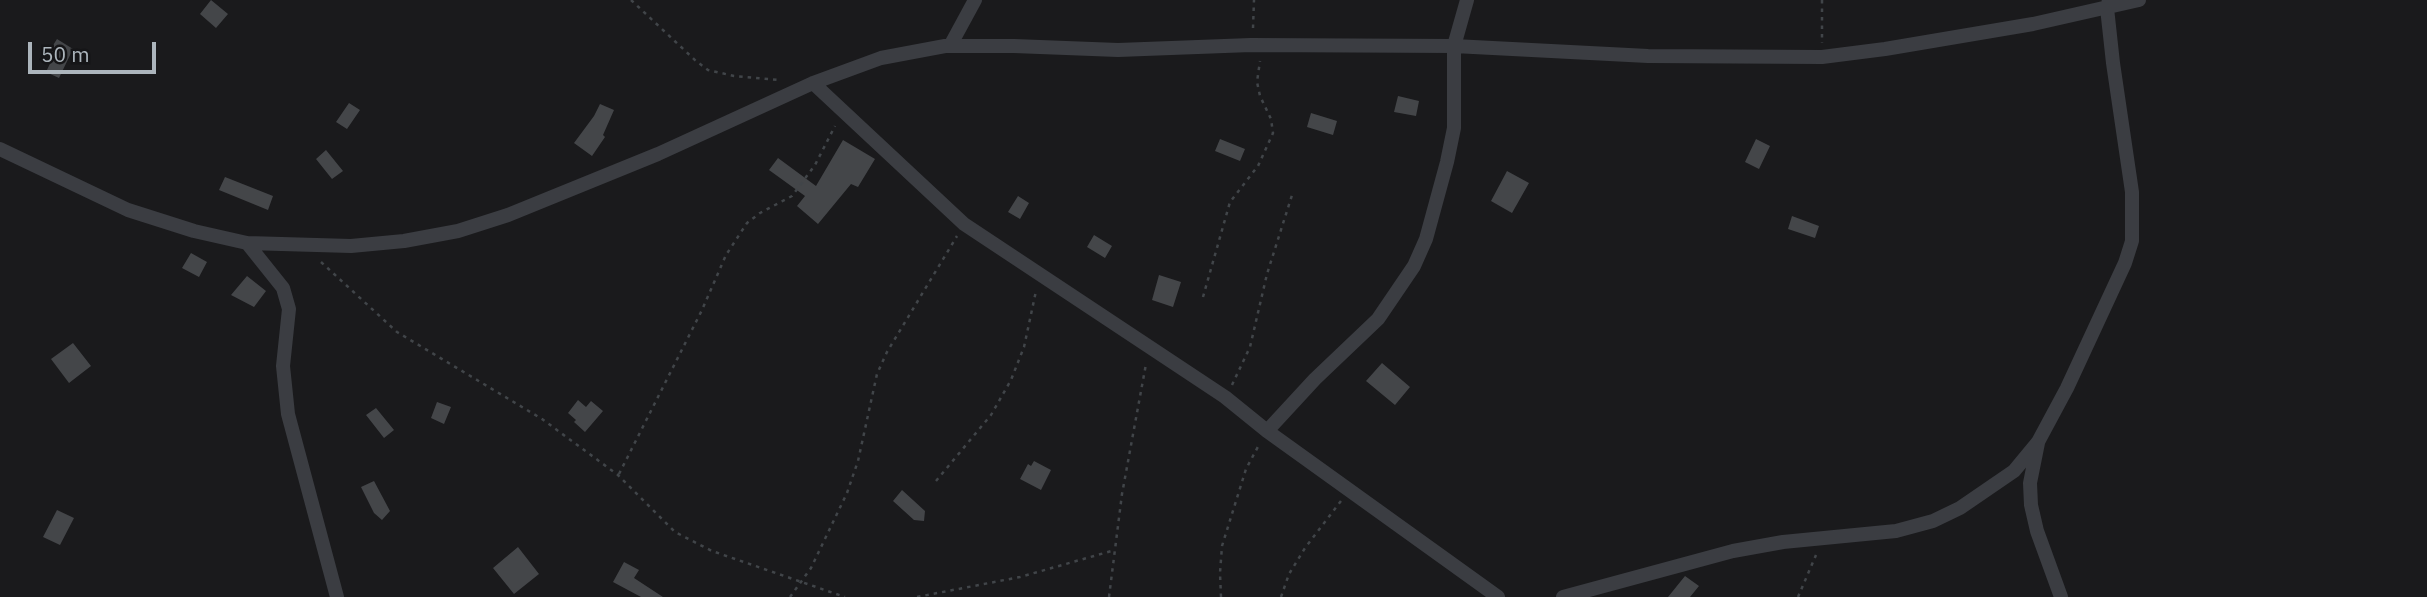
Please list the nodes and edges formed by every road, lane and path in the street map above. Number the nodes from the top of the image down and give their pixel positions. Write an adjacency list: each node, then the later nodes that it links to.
1 (631, 0): 12 (path)
2 (975, 0): 9 (street)
3 (1254, 0): 8 (path)
4 (1467, 0): 10 (street)
5 (1822, 0): 11 (path)
6 (2138, 0): 7 (street)
7 (2108, 4): 11 (street); 24 (street)
8 (1258, 45): 9 (street); 10 (street); 20 (path)
9 (950, 46): 12 (street)
10 (1454, 46): 11 (street); 23 (street)
11 (1822, 57)
12 (807, 86): 13 (street); 18 (street)
13 (843, 110): 16 (street); 25 (path)
14 (0, 149): 17 (street)
15 (1293, 192): 22 (path)
16 (964, 224): 19 (street); 30 (path)
17 (247, 243): 18 (street); 31 (street)
18 (303, 246): 25 (path)
19 (1039, 274): 21 (street); 26 (path)
20 (1203, 297)
21 (1149, 347): 22 (street); 29 (path)
22 (1225, 397): 23 (street)
23 (1267, 431): 27 (street); 36 (path)
24 (2038, 442): 28 (street); 41 (street)
25 (618, 475): 30 (path)
26 (936, 481)
27 (1350, 490): 37 (path); 38 (street)
28 (1822, 538): 39 (street); 40 (path)
29 (1116, 550): 34 (path); 35 (path)
30 (801, 583): 32 (path); 33 (path)
31 (337, 597)
32 (790, 597)
33 (845, 597)
34 (917, 597)
35 (1109, 597)
36 (1221, 597)
37 (1281, 597)
38 (1498, 597)
39 (1563, 597)
40 (1798, 597)
41 (2061, 597)

